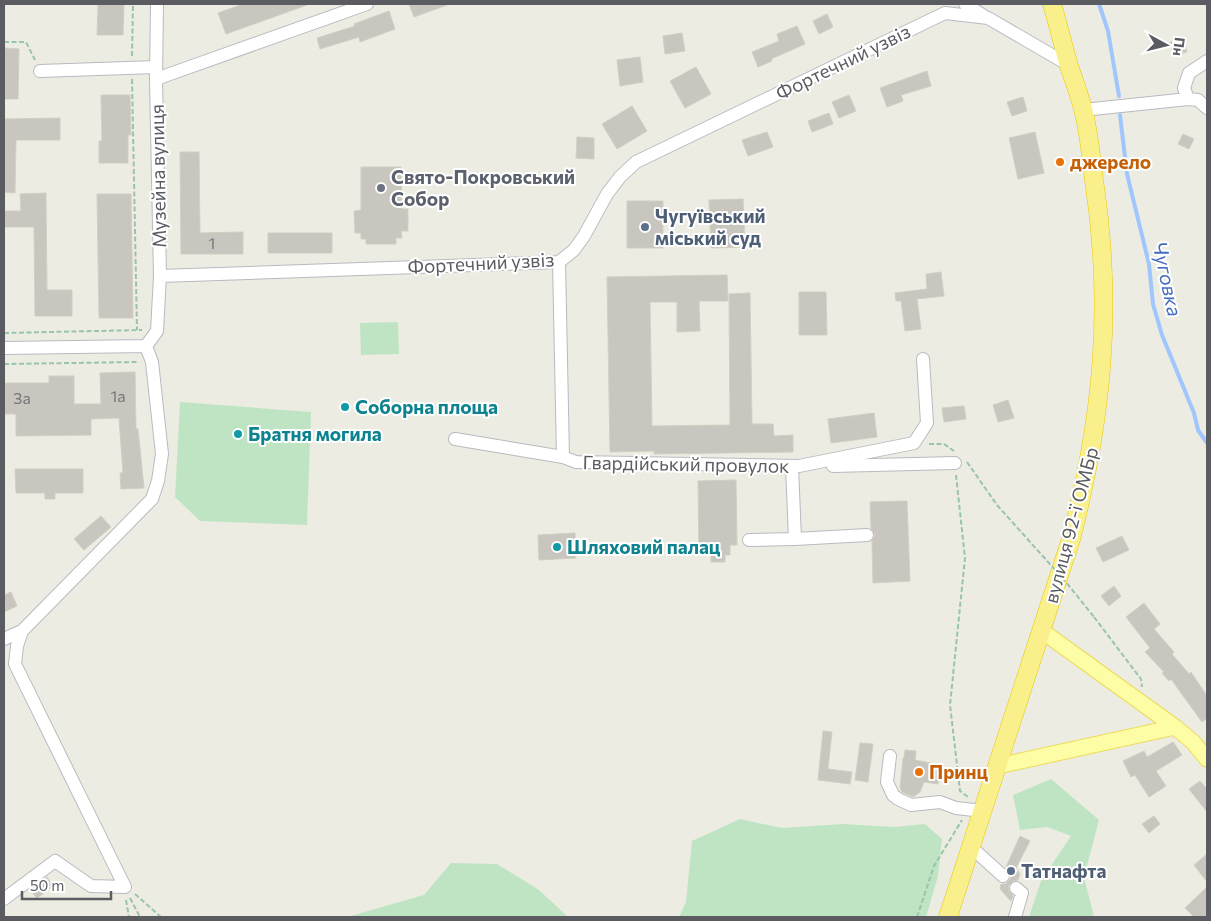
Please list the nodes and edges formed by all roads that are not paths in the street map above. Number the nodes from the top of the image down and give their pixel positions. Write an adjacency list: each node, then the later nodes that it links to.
1 (159, 4): 9 (street, Музейна вулиця)
2 (366, 4): 9 (street)
3 (965, 4): 5 (street, Фортечний узвіз)
4 (1052, 4): 7 (highway, вулиця 92-ї ОМБр)
5 (988, 18): 7 (street, Фортечний узвіз); 13 (street, Фортечний узвіз)
6 (1207, 61): 10 (street)
7 (1069, 65): 12 (highway, вулиця 92-ї ОМБр)
8 (40, 71): 9 (street)
9 (156, 73): 14 (street, Музейна вулиця)
10 (1188, 99): 11 (street); 12 (street)
11 (1207, 108)
12 (1083, 110): 26 (highway, вулиця 92-ї ОМБр)
13 (558, 262): 14 (street, Фортечний узвіз); 19 (street, Гвардійський провулок)
14 (160, 276): 15 (street, Музейна вулиця)
15 (146, 346): 16 (street); 25 (street)
16 (4, 348)
17 (923, 359): 21 (street, Гвардійський провулок)
18 (455, 439): 19 (street)
19 (563, 457): 21 (street, Гвардійський провулок)
20 (955, 463): 21 (street)
21 (796, 466): 23 (street)
22 (866, 535): 23 (street)
23 (795, 538): 24 (street)
24 (749, 540)
25 (22, 631): 27 (street); 36 (street)
26 (1042, 631): 28 (main road); 31 (highway, вулиця 92-ї ОМБр)
27 (4, 639)
28 (1175, 726): 30 (main road); 31 (main road)
29 (890, 756): 32 (street)
30 (1207, 759)
31 (998, 766): 32 (highway, вулиця 92-ї ОМБр)
32 (978, 810): 33 (highway, вулиця 92-ї ОМБр)
33 (972, 847): 34 (street); 37 (highway, вулиця 92-ї ОМБр)
34 (1003, 876)
35 (1016, 888): 38 (street)
36 (4, 899)
37 (948, 917)
38 (1015, 917)

